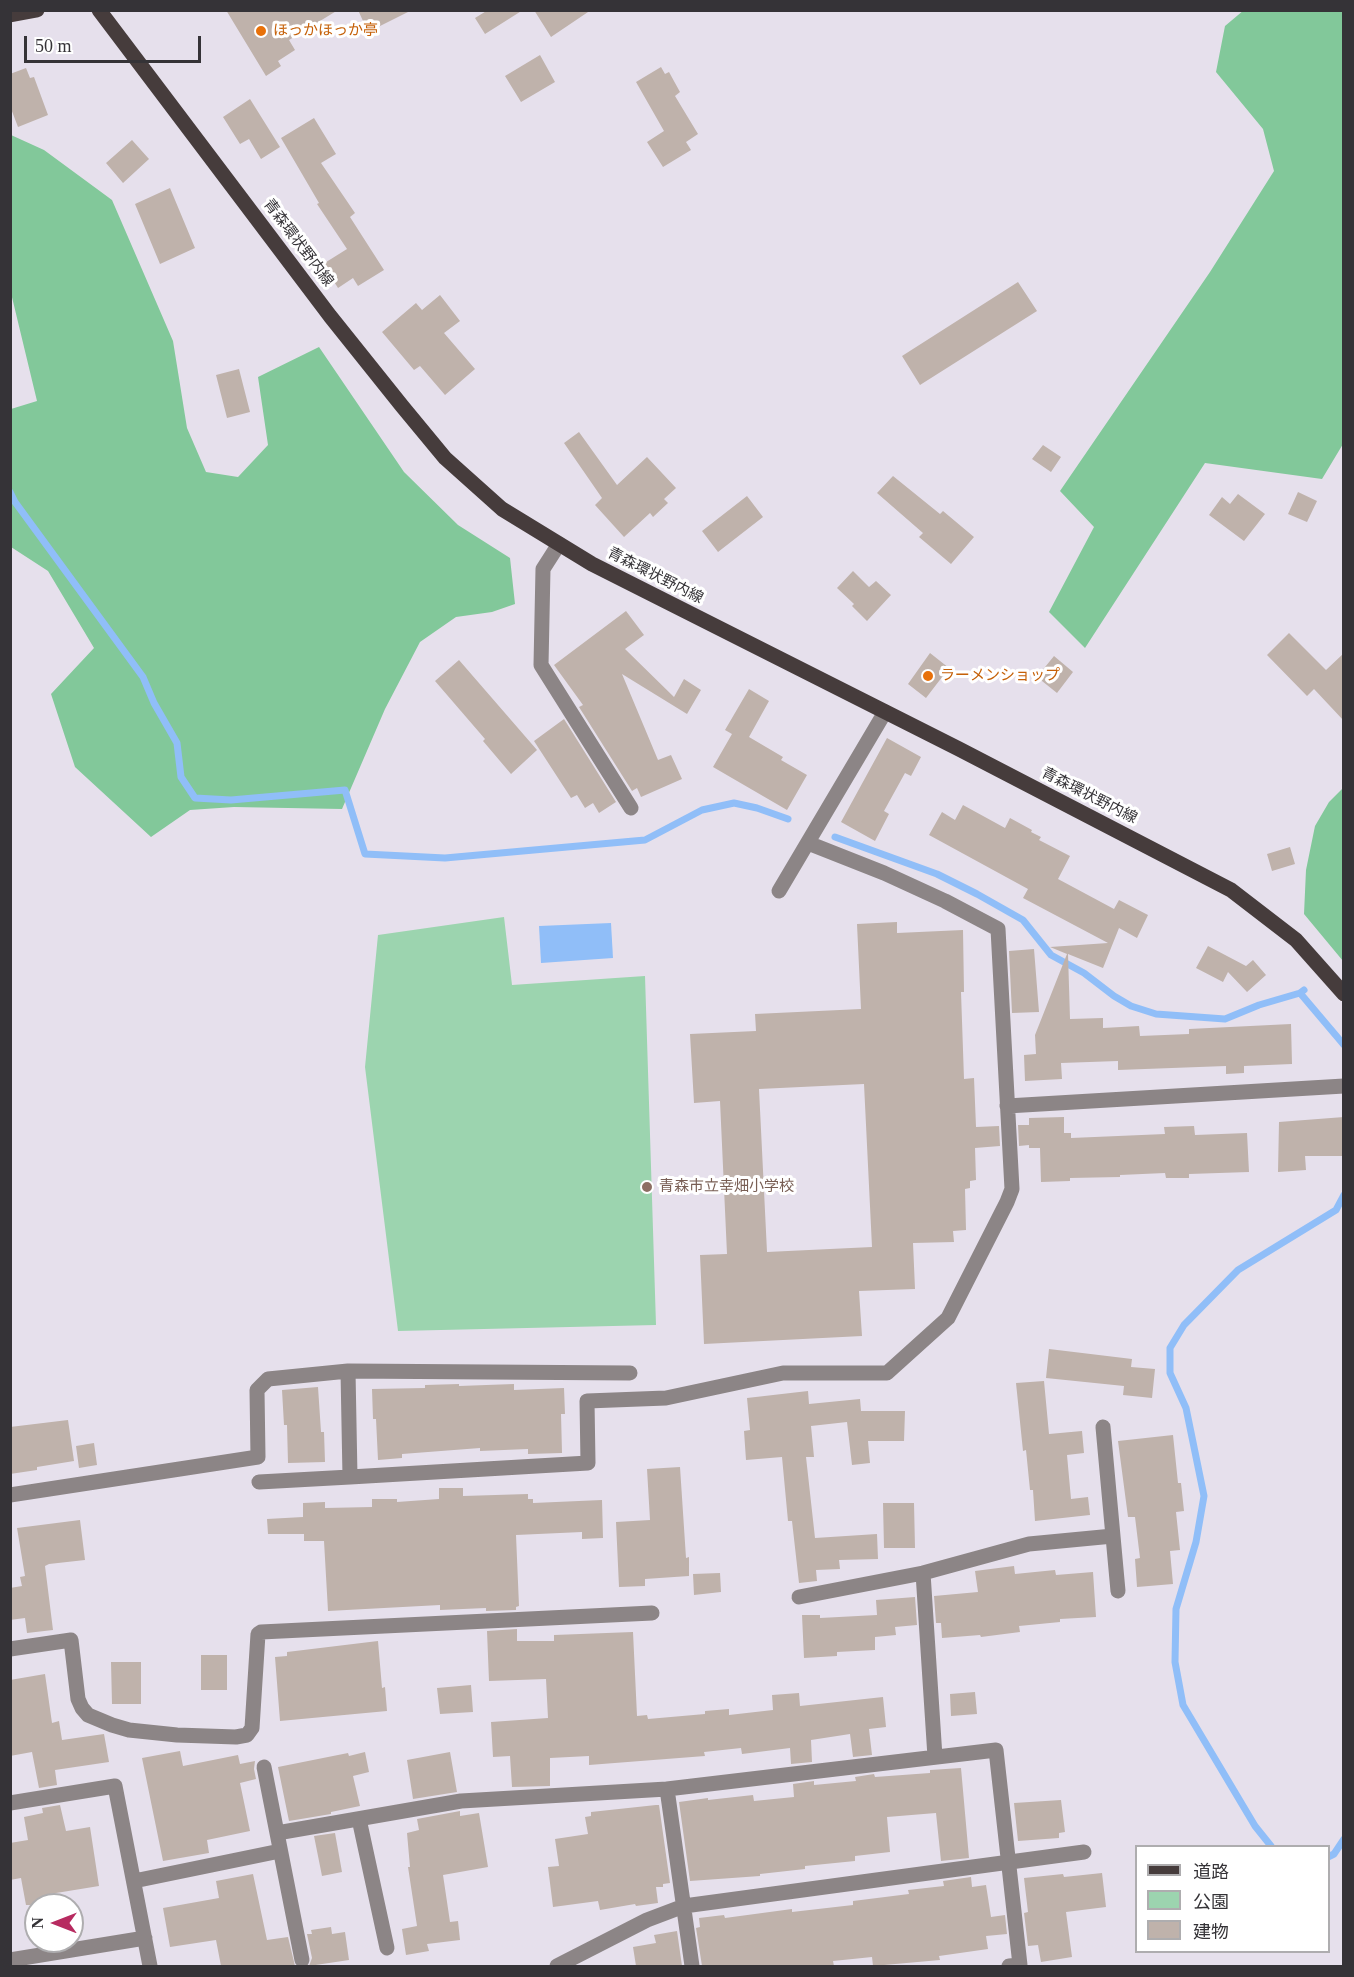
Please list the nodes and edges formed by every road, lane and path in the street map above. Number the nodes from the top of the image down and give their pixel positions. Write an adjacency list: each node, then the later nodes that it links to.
1 (37, 10): 3 (main road)
2 (99, 10): 4 (main road, 青森環状野内線)
3 (10, 15)
4 (559, 544): 5 (main road, 青森環状野内線); 6 (street)
5 (885, 712): 7 (street); 9 (main road, 青森環状野内線)
6 (631, 808)
7 (808, 843): 8 (street); 11 (street)
8 (779, 891)
9 (1344, 994)
10 (1344, 1086): 11 (street)
11 (1007, 1106): 15 (street)
12 (348, 1371): 13 (street); 15 (street); 17 (street)
13 (630, 1373)
14 (1103, 1427): 18 (street)
15 (350, 1476): 16 (street)
16 (259, 1482)
17 (10, 1495)
18 (1113, 1536): 19 (street); 20 (street)
19 (923, 1573): 21 (street); 24 (street)
20 (1118, 1591)
21 (799, 1598)
22 (652, 1613): 23 (street)
23 (10, 1649)
24 (935, 1757): 26 (street); 32 (street)
25 (264, 1767): 29 (street)
26 (667, 1789): 28 (street); 34 (street)
27 (10, 1803): 33 (street)
28 (359, 1819): 29 (street); 36 (street)
29 (277, 1833): 30 (street)
30 (280, 1851): 33 (street); 38 (street)
31 (1084, 1852): 32 (street)
32 (1008, 1861): 34 (street); 42 (street)
33 (134, 1881): 35 (street)
34 (684, 1906): 40 (street); 41 (street)
35 (145, 1938): 37 (street); 39 (street)
36 (387, 1948)
37 (10, 1960)
38 (302, 1960)
39 (150, 1966)
40 (559, 1966)
41 (692, 1966)
42 (1016, 1966)

